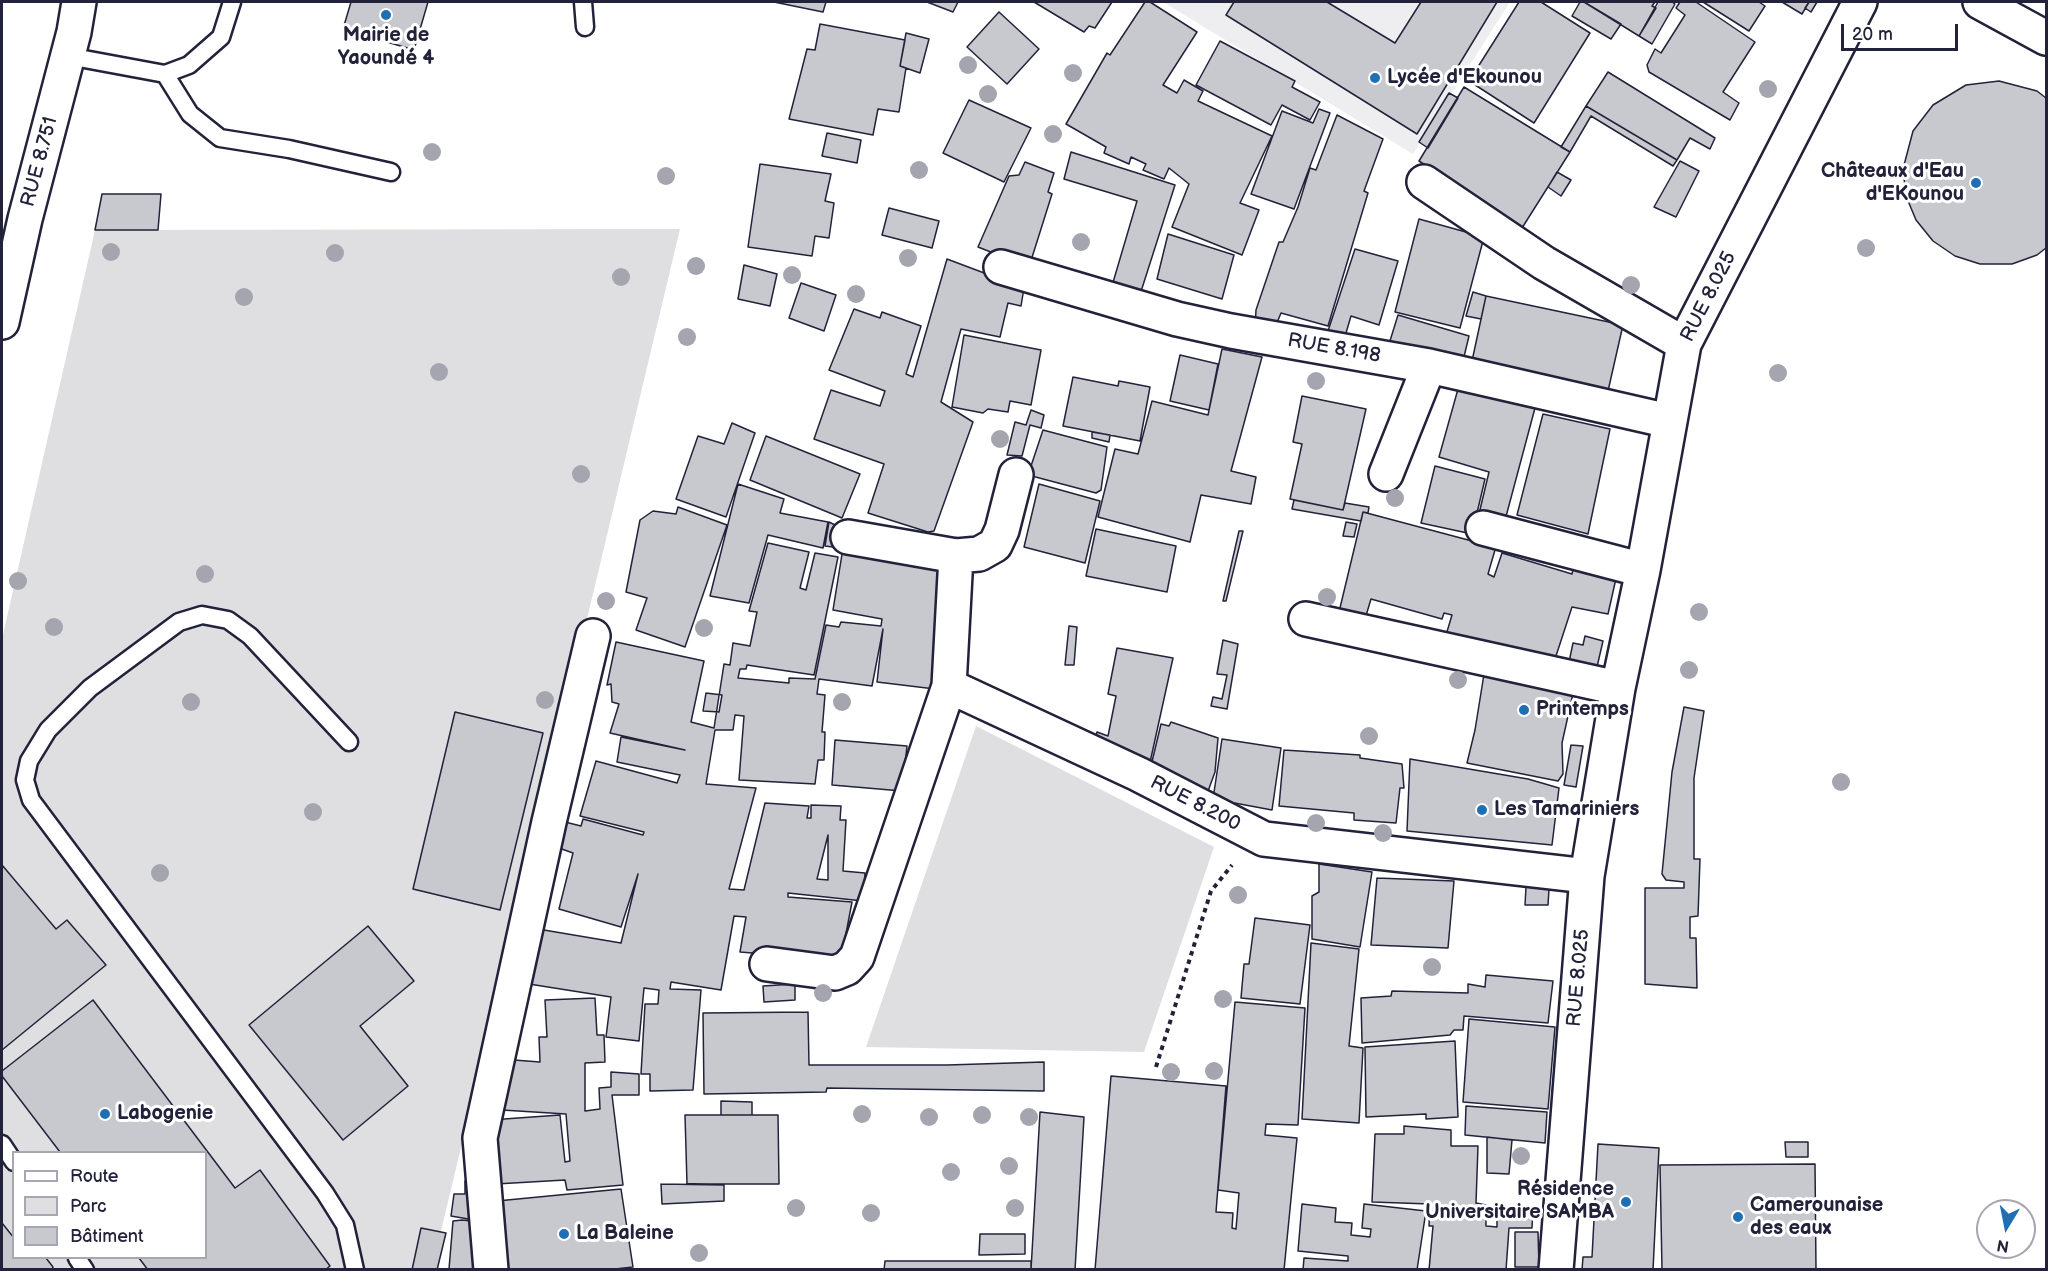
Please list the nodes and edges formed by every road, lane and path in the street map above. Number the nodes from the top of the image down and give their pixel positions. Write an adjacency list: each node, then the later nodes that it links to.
1 (79, 2): 8 (street, RUE 8.751)
2 (232, 2): 9 (lane)
3 (583, 2): 6 (lane)
4 (1860, 2): 14 (street, RUE 8.025)
5 (1980, 2): 7 (street)
6 (585, 27)
7 (2046, 38)
8 (68, 56): 9 (lane); 13 (street, RUE 8.751)
9 (165, 74): 10 (lane)
10 (391, 172)
11 (1424, 182): 14 (street)
12 (1001, 267): 15 (street, RUE 8.198)
13 (2, 322)
14 (1684, 344): 16 (street, RUE 8.025)
15 (1429, 366): 16 (street, RUE 8.198); 17 (street)
16 (1670, 421): 22 (street, RUE 8.025)
17 (1386, 474)
18 (1016, 475): 21 (street)
19 (1483, 528): 22 (street)
20 (848, 537): 21 (street)
21 (956, 556): 25 (street)
22 (1643, 570): 26 (street, RUE 8.025)
23 (1306, 619): 26 (street)
24 (593, 636): 35 (street)
25 (949, 686): 28 (street, RUE 8.200); 30 (street)
26 (1618, 688): 29 (street, RUE 8.025)
27 (349, 742): 34 (lane)
28 (1264, 839): 29 (street, RUE 8.200); 31 (path)
29 (1587, 876): 36 (street, RUE 8.025)
30 (767, 964)
31 (1156, 1067)
32 (2, 1144): 33 (lane)
33 (12, 1159)
34 (355, 1269)
35 (491, 1269)
36 (1556, 1269)

